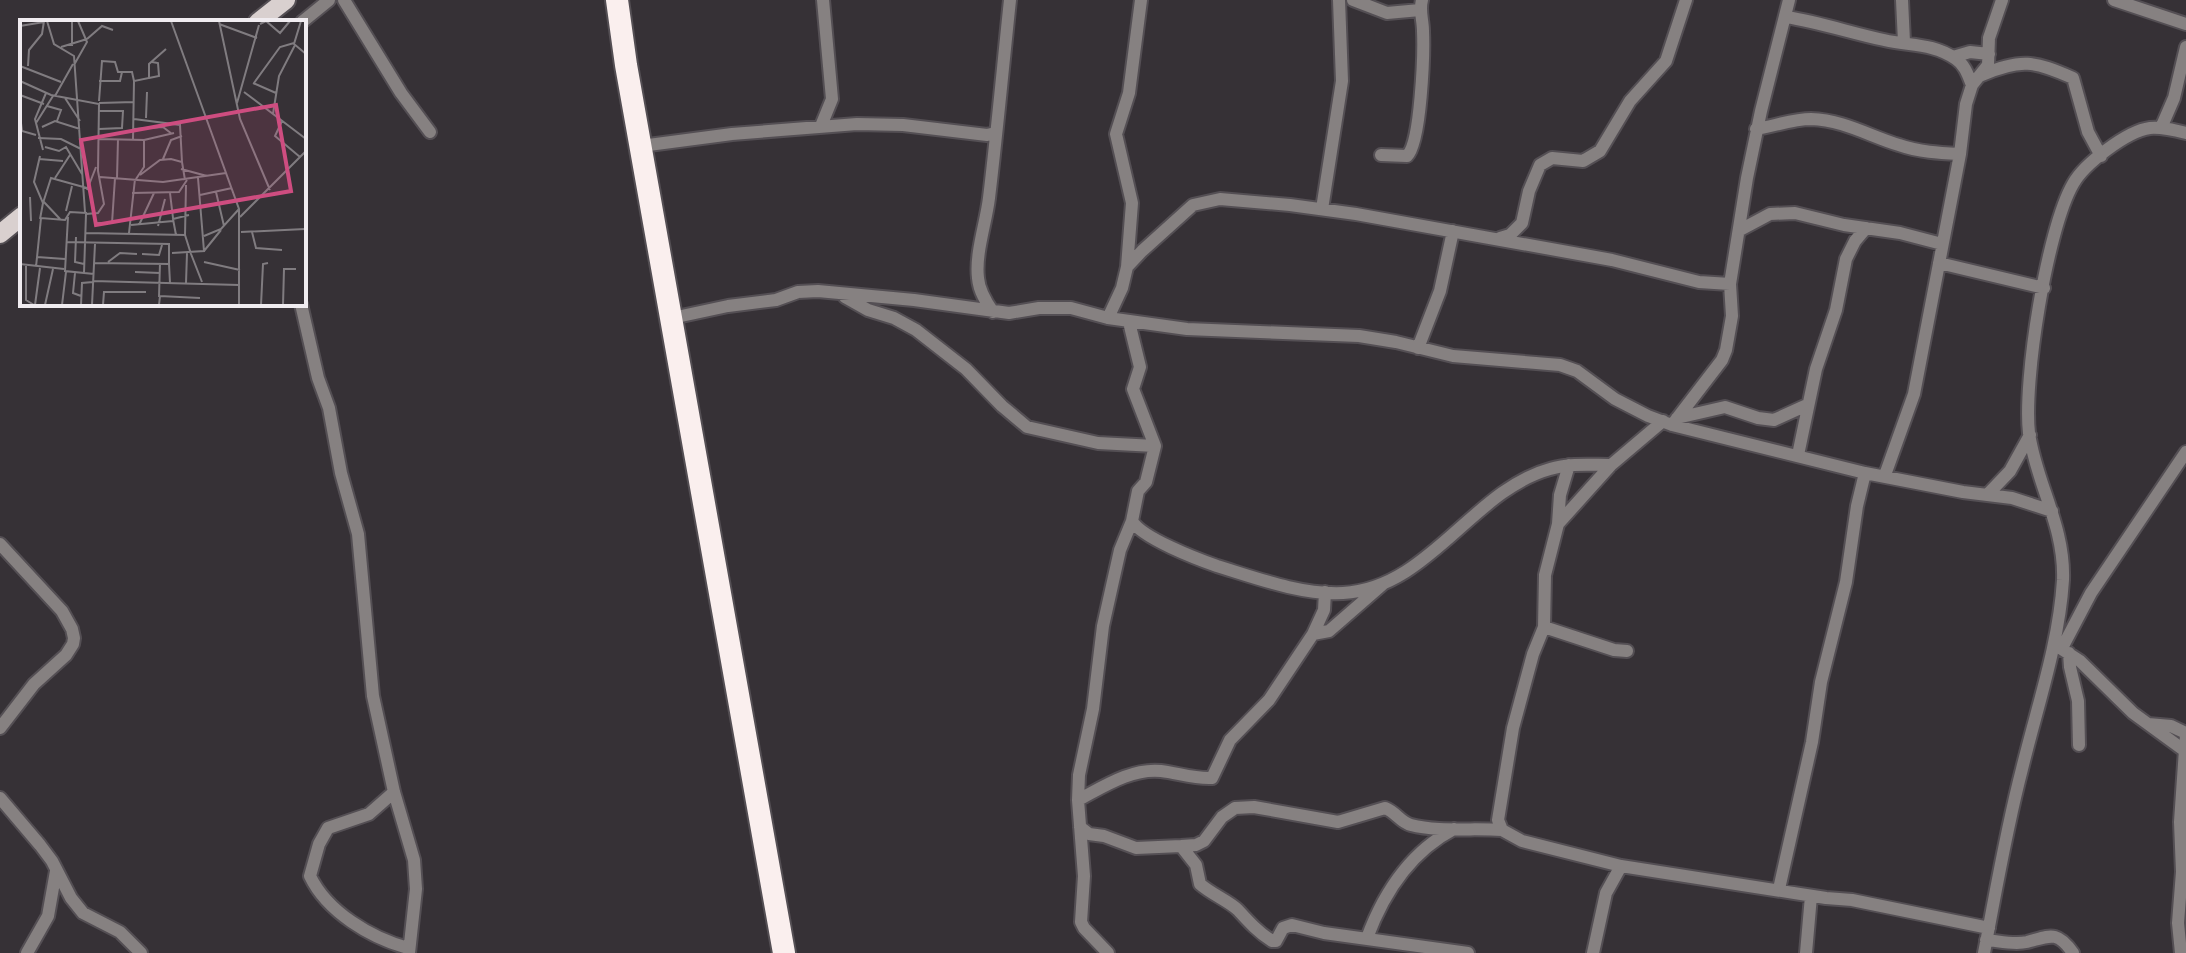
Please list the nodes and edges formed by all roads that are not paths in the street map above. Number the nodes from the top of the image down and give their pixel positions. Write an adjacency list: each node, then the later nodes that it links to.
1 (286, 0): 17 (main road)
2 (329, 0): 18 (street)
3 (344, 0): 29 (street)
4 (617, 0): 32 (highway)
5 (823, 0): 26 (street)
6 (1010, 0): 30 (street)
7 (1141, 0): 45 (street)
8 (1339, 0): 36 (street)
9 (1353, 0): 15 (street)
10 (1686, 0): 42 (street)
11 (1789, 0): 16 (street)
12 (1902, 0): 20 (street)
13 (2002, 0): 22 (street)
14 (2114, 0): 19 (street)
15 (1421, 5): 34 (street)
16 (1786, 17): 20 (street); 28 (street)
17 (261, 20)
18 (304, 20)
19 (2186, 24)
20 (1904, 42): 23 (street)
21 (2186, 47): 27 (street)
22 (1989, 54): 23 (street); 24 (street)
23 (1953, 57): 25 (street)
24 (1982, 75): 25 (street); 35 (street)
25 (1972, 85): 33 (street)
26 (821, 126): 30 (street); 32 (street)
27 (2161, 128): 31 (street); 35 (street)
28 (1756, 129): 33 (street); 39 (street)
29 (430, 132)
30 (995, 133): 50 (street)
31 (2186, 133)
32 (641, 146): 51 (highway)
33 (1960, 154): 43 (street)
34 (1381, 155)
35 (2101, 156): 47 (street)
36 (1322, 209): 40 (street); 45 (street)
37 (20, 218): 41 (main road)
38 (1866, 228): 39 (street); 43 (street); 55 (street)
39 (1740, 230): 46 (street)
40 (1453, 231): 42 (street); 54 (street)
41 (0, 234)
42 (1497, 239): 46 (street)
43 (1942, 244): 44 (street)
44 (1939, 263): 47 (street); 64 (street)
45 (1127, 267): 52 (street)
46 (1730, 284): 56 (street)
47 (2044, 288): 57 (street)
48 (841, 294): 50 (street); 51 (street); 58 (street)
49 (301, 306): 82 (street)
50 (993, 312): 52 (street)
51 (672, 318): 99 (highway)
52 (1108, 318): 53 (street)
53 (1129, 322): 54 (street); 58 (street)
54 (1418, 348): 56 (street)
55 (1807, 405): 56 (street); 60 (street)
56 (1671, 421): 60 (street); 62 (street)
57 (2030, 435): 65 (street); 66 (street)
58 (1155, 446): 67 (street)
59 (2186, 452): 74 (street)
60 (1798, 455): 63 (street)
61 (1569, 465): 62 (street); 68 (street); 70 (street)
62 (1611, 465): 68 (street)
63 (1865, 473): 64 (street); 92 (street)
64 (1885, 475): 65 (street)
65 (1989, 493): 66 (street)
66 (2052, 511): 74 (street)
67 (1132, 521): 71 (street); 84 (street)
68 (1558, 524): 72 (street)
69 (0, 544): 77 (street)
70 (1386, 582): 71 (street); 73 (street)
71 (1325, 592): 73 (street)
72 (1544, 627): 75 (street); 87 (street)
73 (1313, 634): 84 (street)
74 (2062, 649): 76 (street); 79 (street); 95 (street)
75 (1627, 651)
76 (2148, 724): 78 (street); 80 (street)
77 (0, 728)
78 (2186, 734): 80 (street)
79 (2079, 745)
80 (2185, 751): 81 (street)
81 (2185, 768): 88 (street)
82 (394, 792): 96 (street); 96 (street)
83 (0, 798): 91 (street)
84 (1078, 800): 85 (street)
85 (1080, 827): 89 (street); 100 (street)
86 (1454, 829): 87 (street); 89 (street); 94 (street)
87 (1502, 830): 90 (street)
88 (2183, 839): 105 (street)
89 (1181, 846): 94 (street)
90 (1621, 866): 92 (street); 102 (street)
91 (56, 870): 97 (street); 98 (street)
92 (1779, 889): 93 (street)
93 (1811, 896): 95 (street); 103 (street)
94 (1367, 938): 101 (street)
95 (1986, 940): 104 (street)
96 (408, 950)
97 (27, 953)
98 (141, 953)
99 (784, 953)
100 (1108, 953)
101 (1468, 953)
102 (1593, 953)
103 (1806, 953)
104 (2073, 953)
105 (2181, 953)

